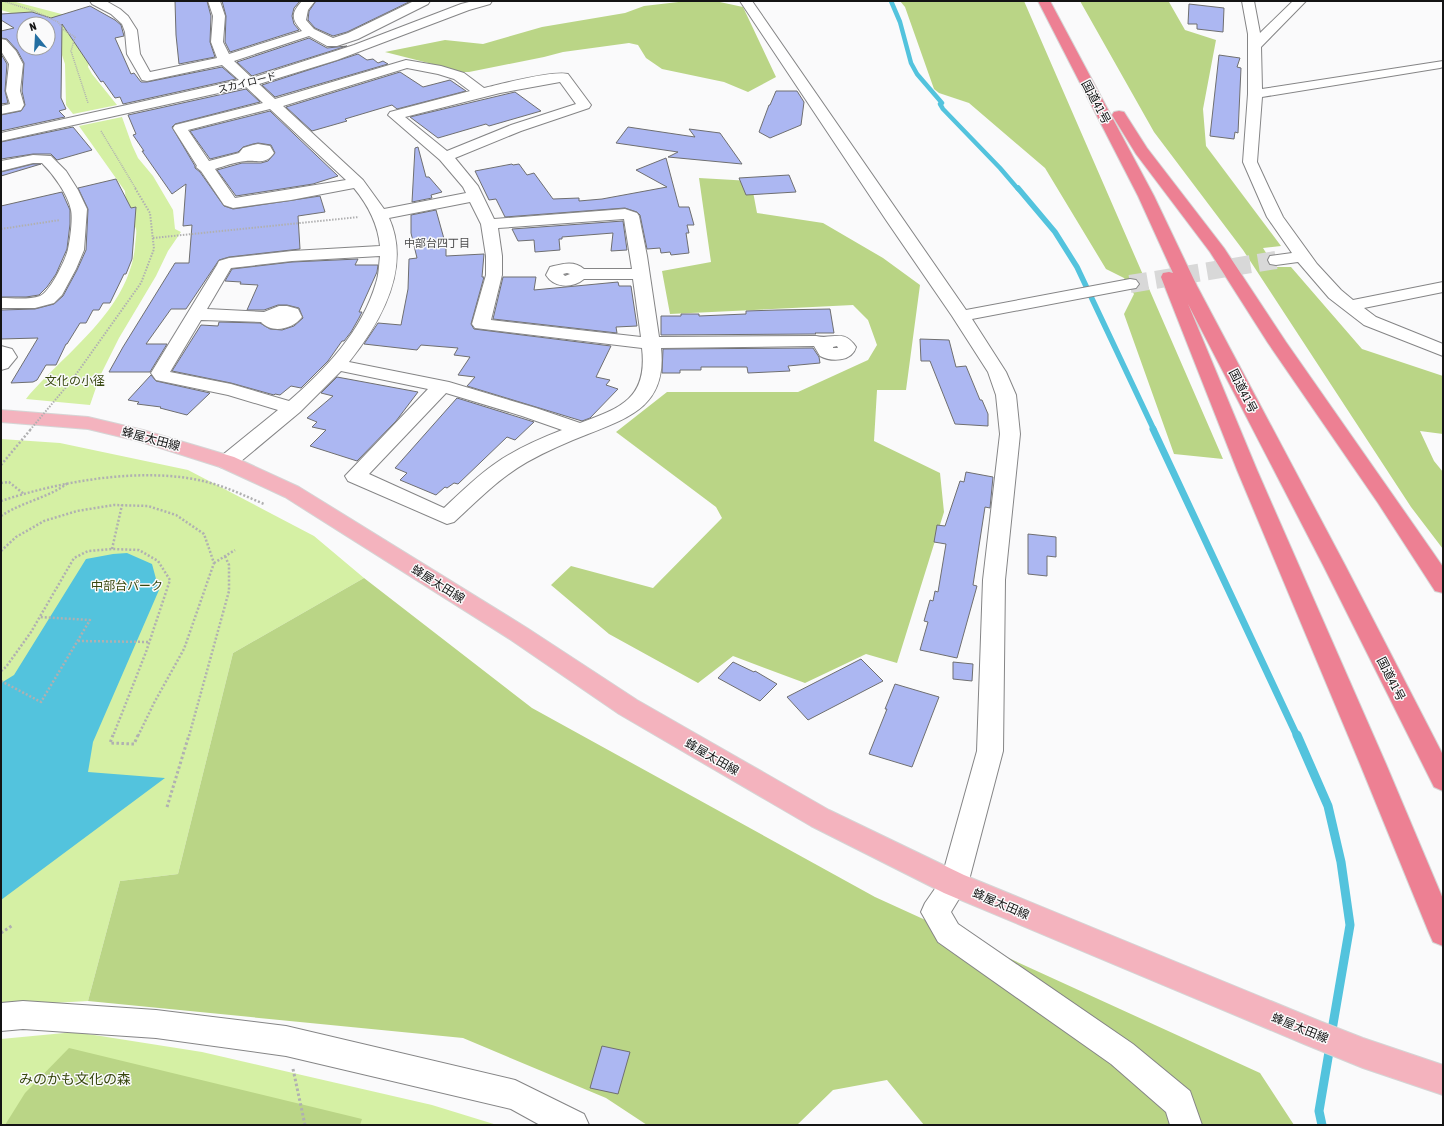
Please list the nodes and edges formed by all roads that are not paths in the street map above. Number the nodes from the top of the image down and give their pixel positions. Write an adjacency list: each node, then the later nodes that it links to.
1 (96, 1): 15 (street)
2 (214, 1): 15 (street)
3 (309, 1): 11 (street)
4 (424, 1): 11 (street)
5 (486, 1): 17 (street, スカイロード)
6 (746, 1): 42 (street)
7 (1044, 1): 29 (highway, 国道41号)
8 (1050, 1): 12 (highway, 国道41号)
9 (1248, 1): 14 (street)
10 (1300, 1): 14 (street)
11 (310, 32): 15 (street)
12 (1071, 40): 55 (highway); 56 (highway, 国道41号)
13 (1, 43): 21 (street)
14 (1254, 46): 19 (street)
15 (225, 60): 17 (street)
16 (1440, 64): 19 (street)
17 (251, 82): 20 (street); 22 (street, スカイロード)
18 (480, 92): 20 (street); 24 (street); 24 (street)
19 (1255, 94): 33 (street)
20 (274, 104): 26 (street); 27 (street)
21 (1, 110)
22 (1, 137)
23 (246, 156): 26 (street)
24 (445, 156): 28 (street)
25 (1, 166): 39 (street)
26 (204, 167): 27 (street)
27 (358, 183): 30 (street)
28 (475, 196): 30 (street); 31 (street)
29 (1146, 196): 57 (highway, 国道41号); 59 (highway)
30 (380, 214): 32 (street)
31 (489, 224): 36 (street); 44 (street)
32 (389, 250): 41 (street); 49 (street)
33 (1302, 256): 34 (street); 40 (street)
34 (1276, 260)
35 (578, 274): 36 (street)
36 (641, 274): 44 (street)
37 (1130, 284): 42 (street)
38 (1443, 287): 40 (street)
39 (1, 303)
40 (1350, 306): 47 (street)
41 (195, 314): 43 (street); 51 (street)
42 (961, 316): 58 (street)
43 (268, 317)
44 (650, 343): 45 (street); 53 (street)
45 (824, 344)
46 (1, 351): 48 (street)
47 (1443, 351)
48 (1, 364)
49 (337, 365): 50 (street); 51 (street)
50 (442, 386): 53 (street); 53 (street)
51 (293, 408): 54 (street)
52 (1, 416): 54 (main road, 蜂屋太田線)
53 (580, 430)
54 (227, 462): 58 (main road, 蜂屋太田線)
55 (1443, 585)
56 (1443, 753)
57 (1443, 780)
58 (954, 884): 61 (main road, 蜂屋太田線); 63 (street)
59 (1443, 933)
60 (1, 1017): 62 (street)
61 (1443, 1080)
62 (573, 1125)
63 (1186, 1125)

